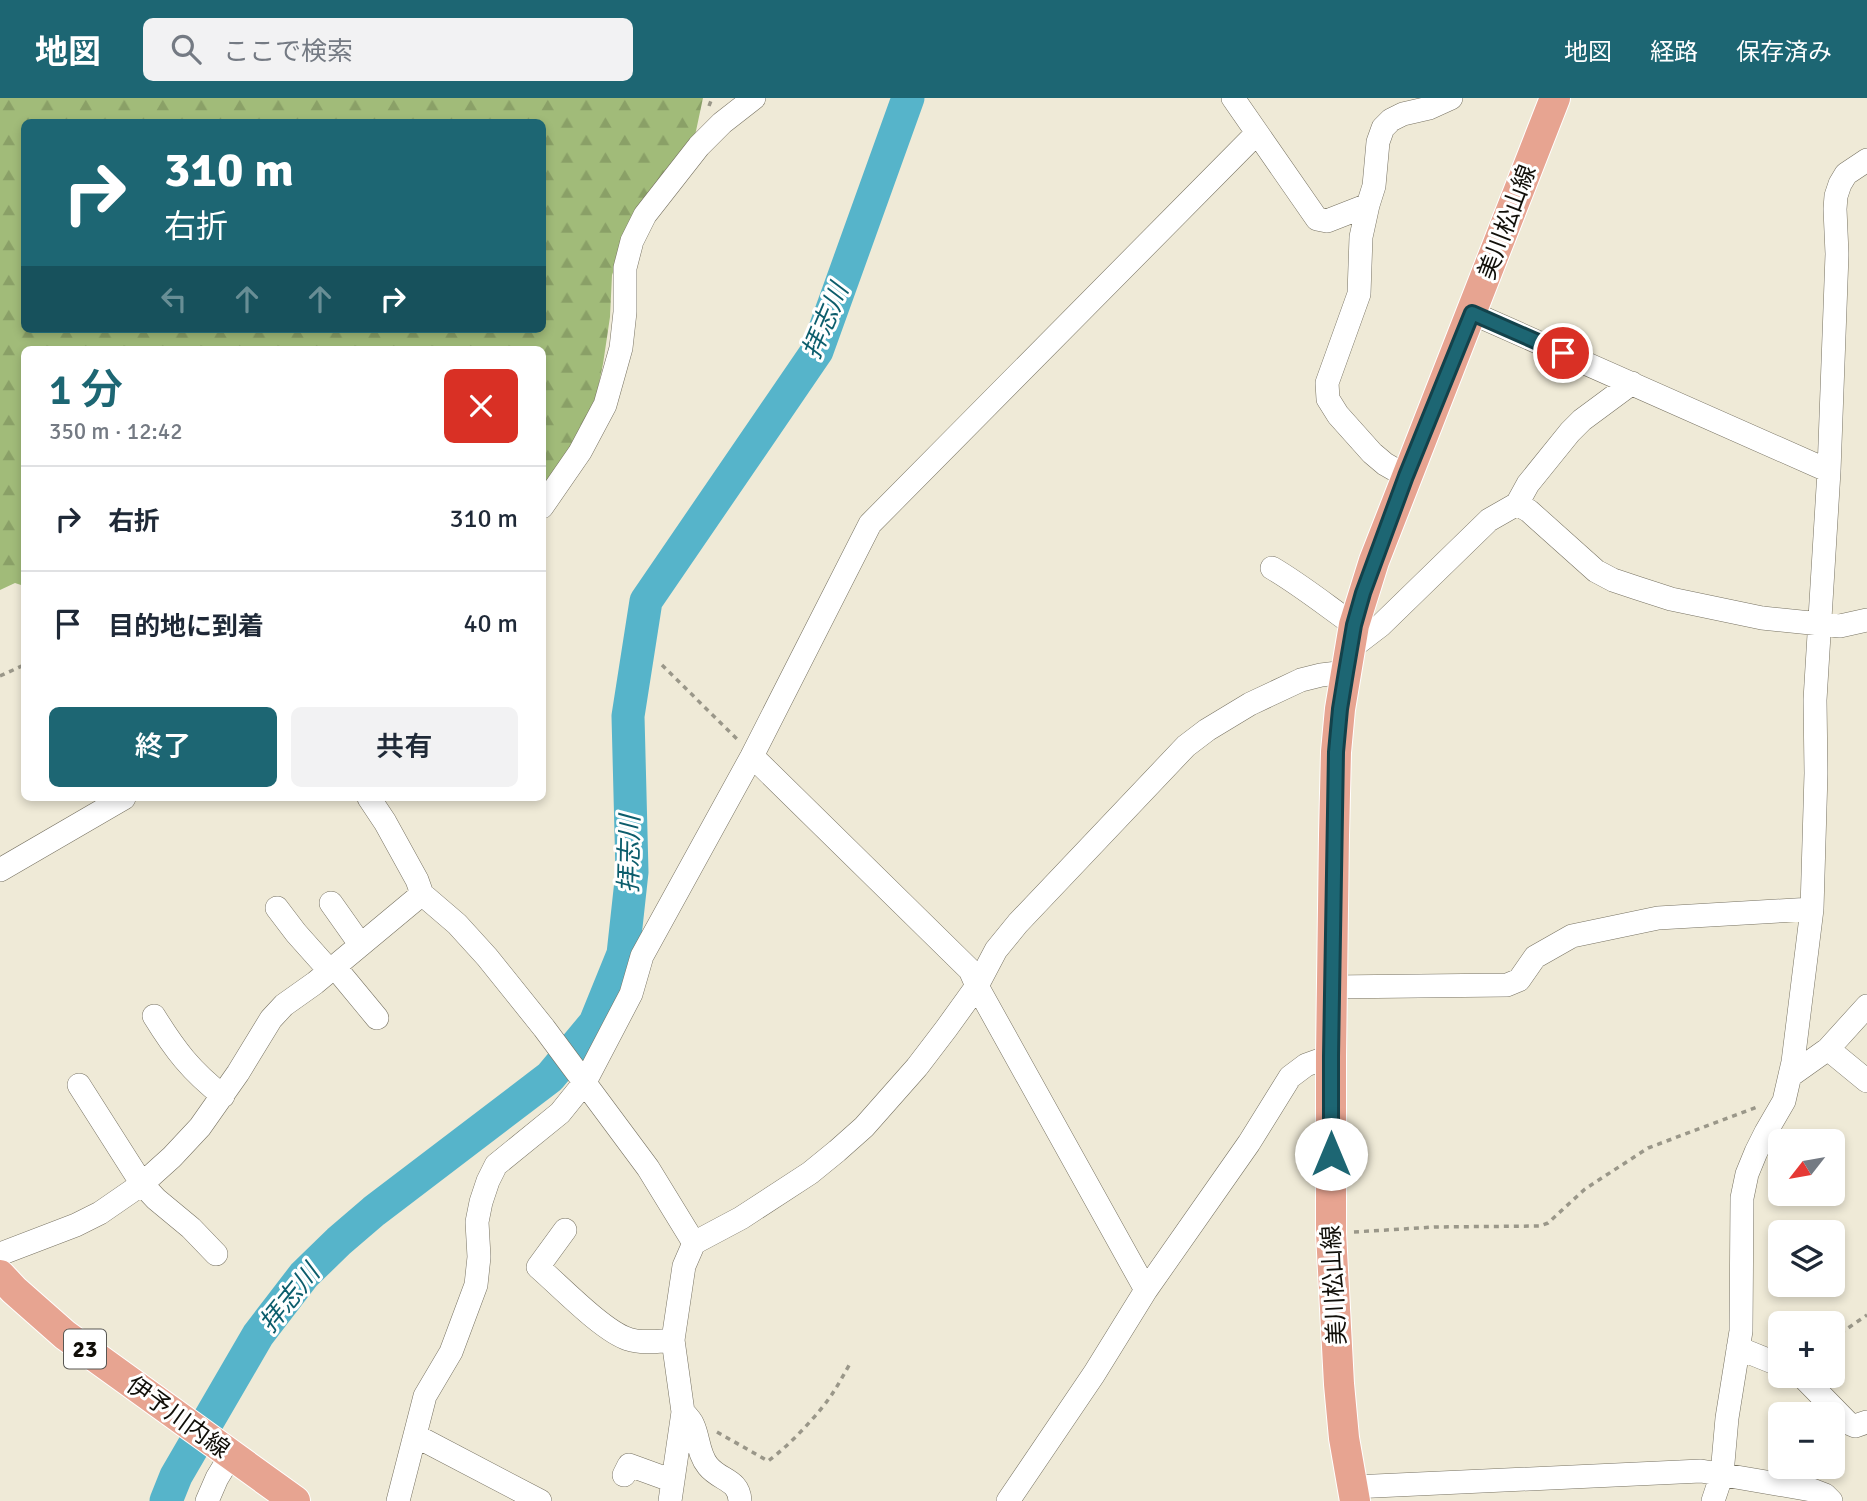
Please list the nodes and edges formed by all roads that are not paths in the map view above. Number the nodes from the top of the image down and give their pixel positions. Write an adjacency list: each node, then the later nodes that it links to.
1 (754, 98): 12 (street)
2 (1233, 98): 5 (street)
3 (1451, 98): 7 (street)
4 (1555, 98): 8 (main road, 美川松山線)
5 (1257, 133): 7 (street); 18 (street)
6 (1867, 160): 10 (street)
7 (1367, 205): 11 (street)
8 (1472, 313): 9 (street); 11 (main road, 美川松山線)
9 (1632, 383): 10 (street); 13 (street)
10 (1829, 471): 16 (street)
11 (1406, 476): 17 (main road, 美川松山線)
12 (546, 501)
13 (1517, 504): 16 (street); 17 (street)
14 (1272, 568): 17 (street)
15 (1867, 620): 16 (street)
16 (1819, 623): 25 (street)
17 (1350, 648): 28 (street); 29 (main road, 美川松山線)
18 (752, 756): 28 (street); 36 (street)
19 (119, 801): 21 (street)
20 (371, 801): 22 (street)
21 (0, 870)
22 (422, 894): 26 (street); 36 (street)
23 (331, 903): 26 (street)
24 (278, 908): 27 (street)
25 (1812, 909): 29 (street); 35 (street)
26 (360, 944): 27 (street)
27 (332, 968): 32 (street); 39 (street)
28 (977, 986): 42 (street); 46 (street)
29 (1332, 987): 34 (main road, 美川松山線)
30 (1867, 1006): 33 (street)
31 (154, 1016): 39 (street)
32 (377, 1018)
33 (1828, 1049): 35 (street); 37 (street)
34 (1331, 1056): 46 (street); 57 (main road, 美川松山線)
35 (1790, 1076): 48 (street)
36 (583, 1079): 42 (street); 53 (street)
37 (1867, 1081)
38 (79, 1085): 40 (street)
39 (223, 1096): 40 (street)
40 (142, 1184): 43 (street); 44 (street)
41 (565, 1230): 47 (street)
42 (694, 1243): 47 (street)
43 (0, 1254)
44 (216, 1254)
45 (0, 1275): 54 (main road, 伊予川内線 / 23)
46 (1146, 1290): 64 (street)
47 (673, 1340): 51 (street)
48 (1738, 1348): 49 (street); 55 (street)
49 (1768, 1360)
50 (1814, 1388): 52 (street)
51 (688, 1417): 58 (street); 63 (street)
52 (1867, 1422)
53 (416, 1436): 61 (street); 62 (street)
54 (227, 1452): 59 (street); 60 (main road, 伊予川内線 / 23)
55 (1721, 1474): 57 (street); 65 (street); 66 (street)
56 (624, 1475): 58 (street)
57 (1354, 1494)
58 (673, 1495)
59 (207, 1501)
60 (295, 1501)
61 (398, 1501)
62 (540, 1501)
63 (740, 1501)
64 (1008, 1501)
65 (1713, 1501)
66 (1831, 1501)

